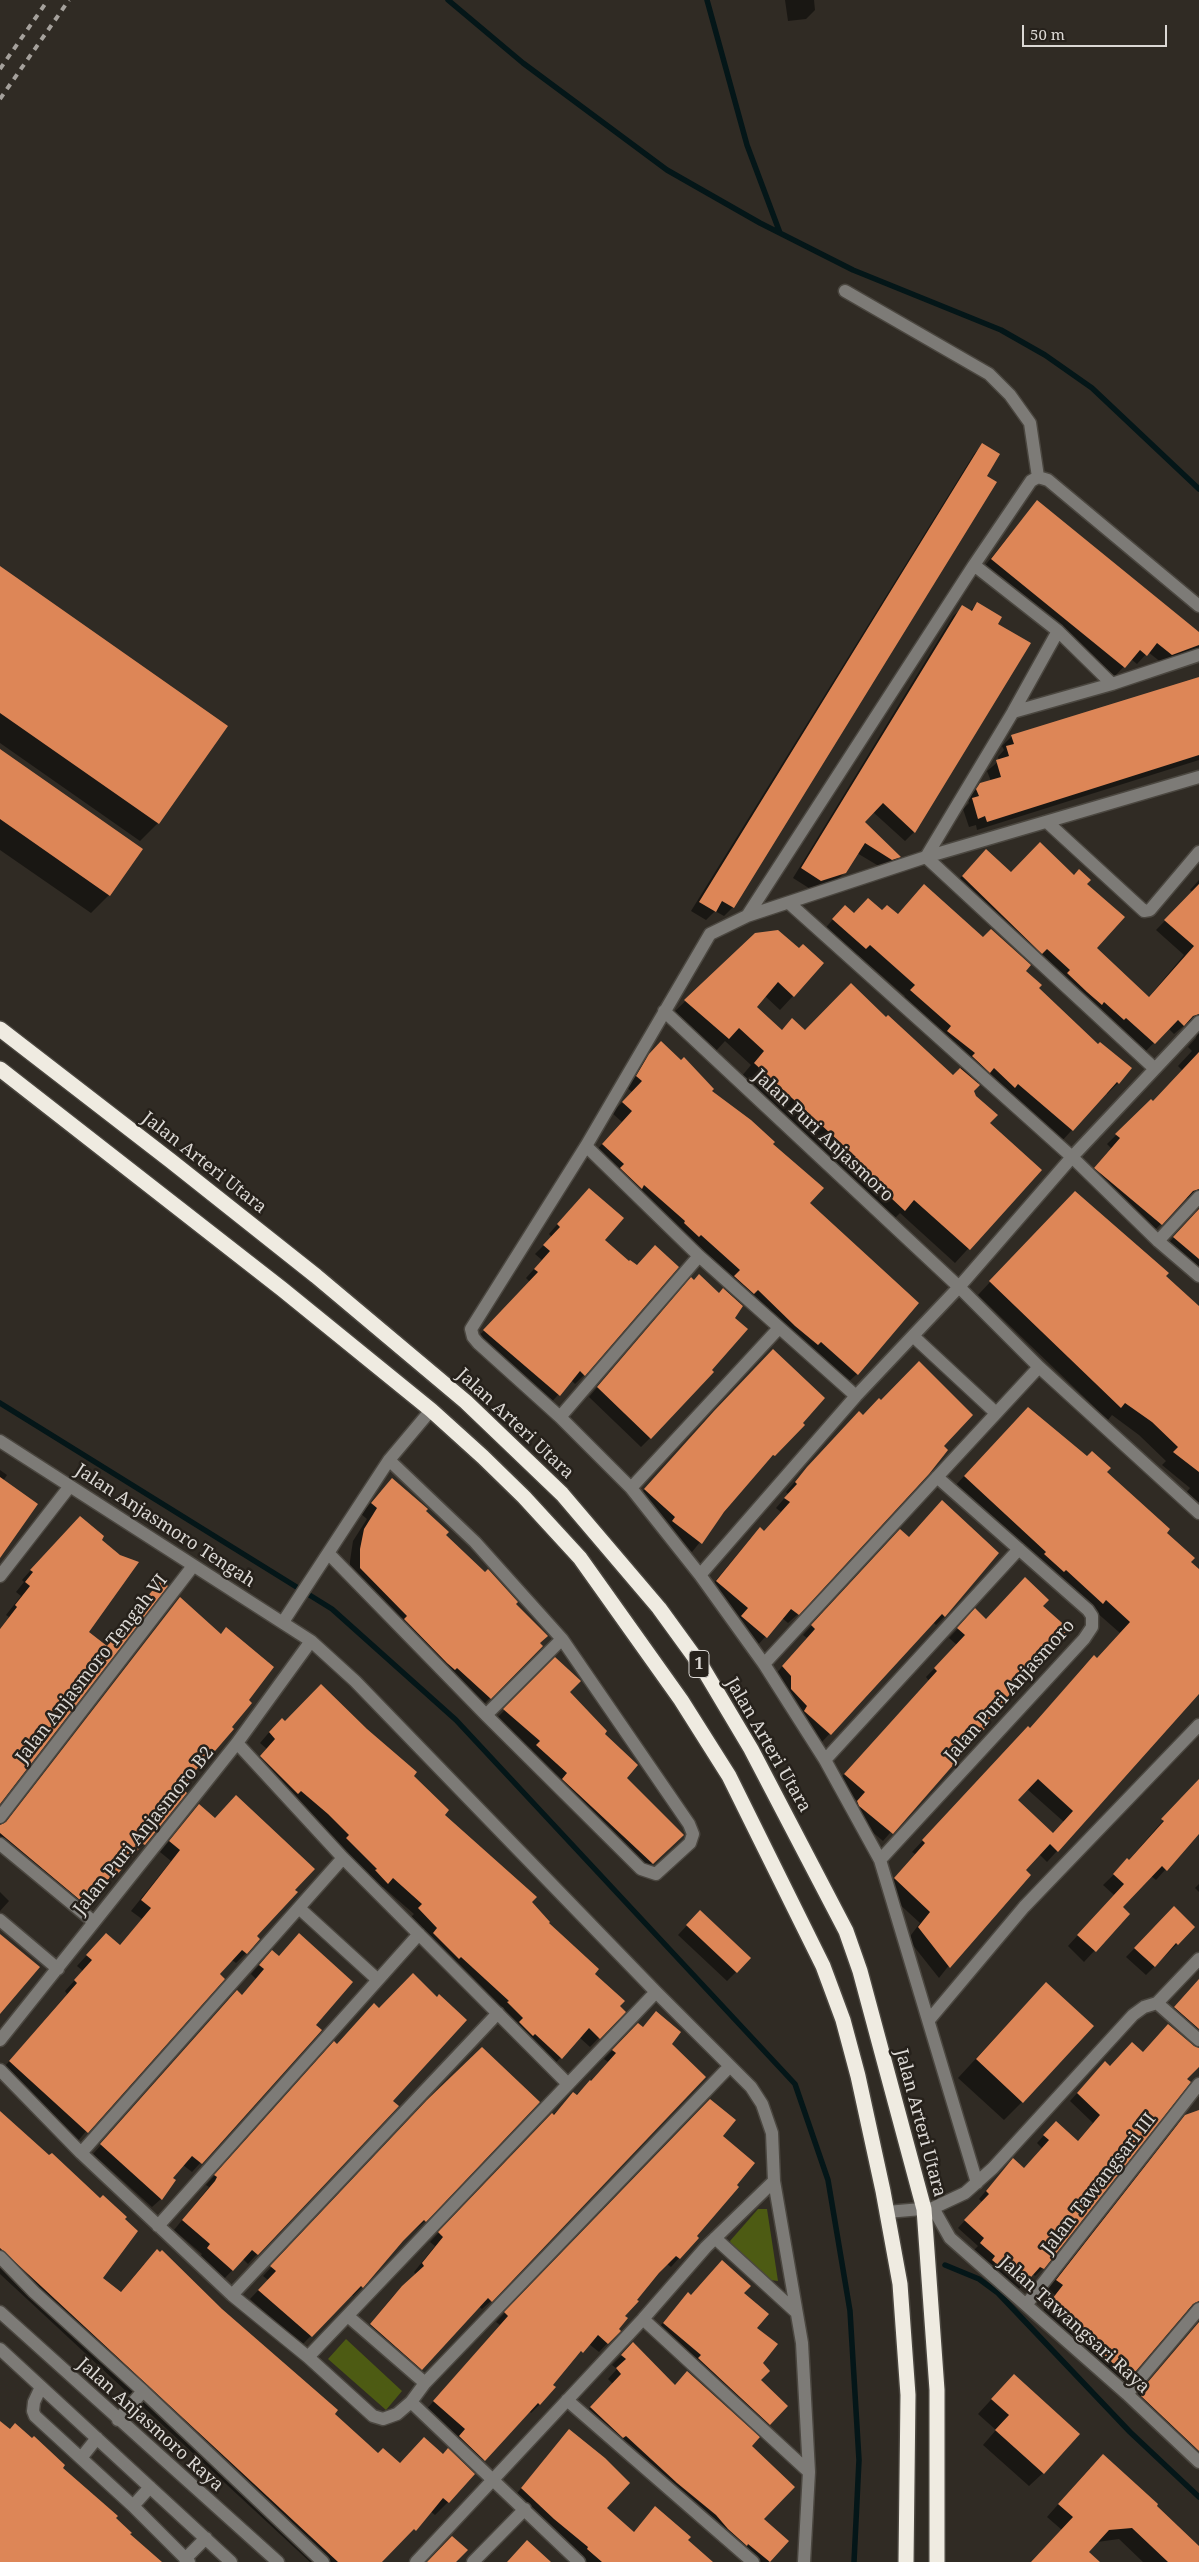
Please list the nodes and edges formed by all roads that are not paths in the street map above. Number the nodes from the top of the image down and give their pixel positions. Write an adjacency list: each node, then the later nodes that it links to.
1 (845, 291): 2 (street)
2 (1038, 477): 3 (street); 4 (street)
3 (974, 565): 5 (street); 14 (street)
4 (1199, 606)
5 (1058, 631): 7 (street); 8 (street)
6 (1199, 654): 7 (street)
7 (1112, 684): 8 (street)
8 (1013, 712): 12 (street)
9 (1199, 777): 10 (street)
10 (1047, 822): 11 (street); 12 (street)
11 (1199, 852)
12 (926, 857): 13 (street); 18 (street)
13 (789, 903): 14 (street); 21 (street)
14 (747, 916): 15 (street)
15 (664, 1011): 20 (street); 26 (street, Jalan Puri Anjasmoro)
16 (1199, 1022): 18 (street)
17 (0, 1029): 77 (highway, Jalan Arteri Utara / 1)
18 (1154, 1068): 21 (street)
19 (0, 1069): 31 (highway, 1)
20 (586, 1146): 24 (street); 33 (street)
21 (1072, 1158): 23 (street); 26 (street)
22 (1199, 1197): 23 (street)
23 (1158, 1241): 25 (street)
24 (699, 1256): 27 (street); 33 (street)
25 (1199, 1276)
26 (958, 1287): 28 (street); 29 (street, Jalan Puri Anjasmoro)
27 (779, 1328): 30 (street); 38 (street)
28 (913, 1336): 30 (street); 32 (street)
29 (1039, 1367): 32 (street); 39 (street, Jalan Puri Anjasmoro)
30 (856, 1396): 43 (street)
31 (431, 1410): 35 (street); 78 (highway, 1)
32 (996, 1413): 36 (street)
33 (560, 1417): 38 (street)
34 (0, 1441): 37 (street, Jalan Anjasmoro Tengah)
35 (389, 1460): 41 (street); 46 (street)
36 (936, 1477): 40 (street, Jalan Puri Anjasmoro); 48 (street)
37 (70, 1486): 42 (street, Jalan Anjasmoro Tengah); 44 (street)
38 (631, 1488): 43 (street)
39 (1199, 1513)
40 (1019, 1549): 52 (street); 56 (street, Jalan Puri Anjasmoro)
41 (328, 1553): 45 (street); 49 (street)
42 (193, 1566): 45 (street, Jalan Anjasmoro Tengah); 53 (street, Jalan Anjasmoro Tengah VI)
43 (700, 1575): 48 (street)
44 (0, 1576)
45 (283, 1622): 47 (street, Jalan Anjasmoro Tengah)
46 (562, 1639): 49 (street); 49 (street)
47 (311, 1641): 51 (street, Jalan Puri Anjasmoro B2); 64 (street, Jalan Anjasmoro Tengah)
48 (764, 1664): 52 (street)
49 (486, 1715)
50 (1199, 1725): 67 (street)
51 (237, 1743): 55 (street); 59 (street, Jalan Puri Anjasmoro B2)
52 (825, 1760): 56 (street)
53 (0, 1817)
54 (0, 1844): 59 (street)
55 (343, 1858): 57 (street); 60 (street)
56 (880, 1860): 67 (street)
57 (298, 1908): 63 (street); 74 (street)
58 (0, 1920): 62 (street)
59 (94, 1922): 62 (street, Jalan Puri Anjasmoro B2)
60 (419, 1934): 63 (street); 66 (street)
61 (1199, 1959): 65 (street)
62 (58, 1969): 68 (street, Jalan Puri Anjasmoro B2)
63 (378, 1980): 79 (street)
64 (656, 1992): 70 (street, Jalan Anjasmoro Tengah); 72 (street)
65 (1157, 2003): 69 (street); 76 (street)
66 (498, 2013): 72 (street); 82 (street)
67 (929, 2020): 76 (street)
68 (0, 2040)
69 (1199, 2040)
70 (730, 2066): 75 (street, Jalan Anjasmoro Tengah); 91 (street)
71 (0, 2070): 74 (street)
72 (568, 2084): 87 (street)
73 (1199, 2084): 83 (street, Jalan Tawangsari III)
74 (81, 2153): 79 (street)
75 (774, 2181): 80 (street); 86 (street, Jalan Anjasmoro Tengah)
76 (977, 2183): 77 (street)
77 (928, 2209): 78 (street); 83 (street, Jalan Tawangsari Raya); 117 (highway, Jalan Arteri Utara / 1)
78 (887, 2212): 116 (highway, 1)
79 (158, 2226): 82 (street)
80 (715, 2238): 86 (street); 88 (street)
81 (0, 2257): 93 (street)
82 (232, 2295): 90 (street)
83 (1026, 2305): 94 (street, Jalan Tawangsari Raya)
84 (1199, 2309): 94 (street)
85 (0, 2312): 97 (street, Jalan Anjasmoro Raya)
86 (796, 2312): 101 (street, Jalan Anjasmoro Tengah)
87 (349, 2317): 90 (street); 91 (street)
88 (643, 2319): 95 (street); 101 (street)
89 (0, 2349): 92 (street)
90 (308, 2357): 96 (street)
91 (425, 2383): 96 (street)
92 (41, 2387): 98 (street); 99 (street)
93 (143, 2391): 97 (street); 110 (street)
94 (1127, 2394): 100 (street, Jalan Tawangsari Raya)
95 (567, 2400): 102 (street); 114 (street)
96 (411, 2402): 102 (street)
97 (118, 2420): 109 (street, Jalan Anjasmoro Raya)
98 (97, 2438): 99 (street); 103 (street)
99 (80, 2458): 104 (street)
100 (1198, 2458)
101 (809, 2472): 115 (street, Jalan Anjasmoro Tengah)
102 (494, 2480): 105 (street); 111 (street)
103 (150, 2487): 104 (street); 106 (street)
104 (133, 2506): 107 (street)
105 (525, 2509): 112 (street); 113 (street)
106 (206, 2538): 107 (street); 108 (street)
107 (187, 2560)
108 (231, 2562)
109 (278, 2562)
110 (323, 2562)
111 (416, 2562)
112 (474, 2562)
113 (580, 2562)
114 (752, 2562)
115 (804, 2562)
116 (906, 2562)
117 (938, 2562)

